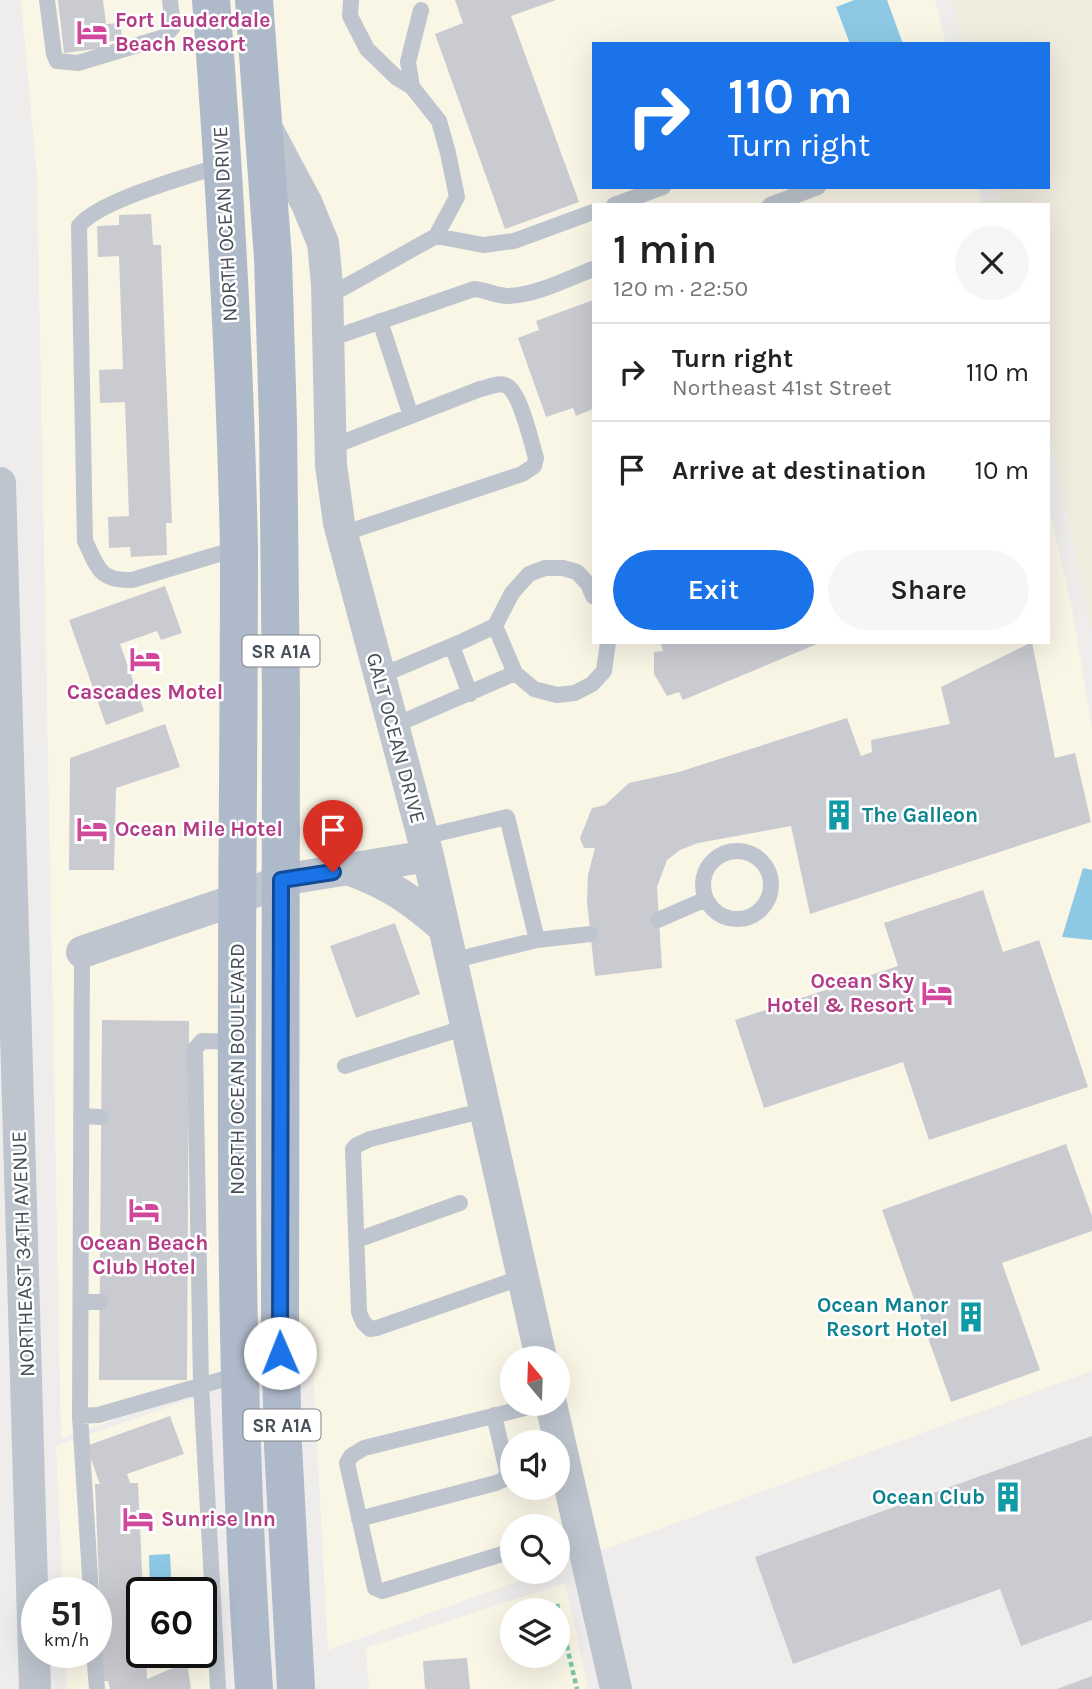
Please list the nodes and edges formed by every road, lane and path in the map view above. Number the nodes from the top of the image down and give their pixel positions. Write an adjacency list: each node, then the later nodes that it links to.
1 (47, 0): 2 (lane)
2 (170, 0)
3 (211, 0): 9 (main road, NORTH OCEAN DRIVE / SR A1A)
4 (254, 0): 8 (main road, NORTH OCEAN DRIVE / SR A1A)
5 (351, 0): 7 (lane)
6 (421, 10): 7 (lane)
7 (412, 87): 15 (lane)
8 (264, 124): 17 (street, GALT OCEAN DRIVE); 21 (main road, NORTH OCEAN DRIVE / SR A1A)
9 (223, 165): 23 (main road, NORTH OCEAN DRIVE / SR A1A); 26 (lane)
10 (658, 189): 12 (lane)
11 (813, 189): 13 (lane)
12 (619, 203)
13 (775, 203)
14 (592, 212): 15 (lane)
15 (436, 236): 17 (lane)
16 (592, 269): 18 (lane)
17 (327, 290): 19 (street, GALT OCEAN DRIVE)
18 (380, 321): 19 (lane); 20 (lane)
19 (327, 340): 22 (street, GALT OCEAN DRIVE)
20 (411, 416): 22 (lane); 25 (lane)
21 (278, 422): 37 (main road, NORTH OCEAN BOULEVARD / SR A1A)
22 (331, 447): 25 (street, GALT OCEAN DRIVE)
23 (237, 449): 26 (main road, NORTH OCEAN BOULEVARD / SR A1A)
24 (0, 483): 46 (street, NORTHEAST 34TH AVENUE)
25 (342, 534): 32 (street, GALT OCEAN DRIVE)
26 (239, 548): 38 (main road, NORTH OCEAN BOULEVARD / SR A1A)
27 (592, 594): 28 (lane)
28 (495, 625): 30 (lane); 31 (lane)
29 (608, 644): 31 (lane)
30 (452, 646): 32 (lane); 33 (lane)
31 (515, 673): 33 (lane)
32 (380, 676): 34 (street, GALT OCEAN DRIVE)
33 (470, 694): 34 (lane)
34 (393, 726): 35 (street, GALT OCEAN DRIVE)
35 (425, 847): 36 (street); 41 (street, GALT OCEAN DRIVE); 43 (lane)
36 (347, 869): 37 (street); 41 (street)
37 (281, 880): 38 (street); 77 (main road, NORTH OCEAN BOULEVARD / SR A1A)
38 (238, 899): 44 (street); 48 (main road, NORTH OCEAN BOULEVARD / SR A1A)
39 (706, 900): 39 (lane); 40 (lane)
40 (658, 920)
41 (444, 928): 45 (street, GALT OCEAN DRIVE)
42 (590, 934): 43 (lane)
43 (537, 940): 45 (lane)
44 (82, 951): 51 (lane)
45 (451, 961): 47 (street, GALT OCEAN DRIVE)
46 (7, 976): 73 (street, NORTHEAST 34TH AVENUE)
47 (466, 1027): 49 (lane); 50 (street, GALT OCEAN DRIVE)
48 (237, 1042): 59 (main road, NORTH OCEAN BOULEVARD / SR A1A); 60 (lane)
49 (345, 1066)
50 (485, 1110): 54 (lane); 55 (street, GALT OCEAN DRIVE)
51 (81, 1116): 52 (lane); 57 (lane)
52 (101, 1117)
53 (460, 1203): 54 (lane)
54 (356, 1240): 55 (lane)
55 (523, 1278): 58 (street, GALT OCEAN DRIVE)
56 (100, 1301): 57 (lane)
57 (80, 1302): 63 (lane)
58 (538, 1346)
59 (238, 1375): 60 (lane); 65 (main road, NORTH OCEAN BOULEVARD / SR A1A)
60 (201, 1385): 63 (lane); 66 (lane)
61 (500, 1414): 62 (lane)
62 (494, 1415): 67 (lane); 67 (lane)
63 (80, 1416): 69 (lane)
64 (554, 1416): 79 (street)
65 (240, 1426): 66 (lane); 70 (main road, NORTH OCEAN BOULEVARD / SR A1A)
66 (202, 1428): 70 (lane)
67 (359, 1519): 68 (lane)
68 (500, 1555)
69 (90, 1577)
70 (233, 1652): 75 (lane); 76 (main road, NORTH OCEAN BOULEVARD / SR A1A)
71 (570, 1657): 78 (path)
72 (95, 1668): 74 (lane)
73 (35, 1689)
74 (97, 1689)
75 (218, 1689)
76 (254, 1689)
77 (296, 1689)
78 (578, 1689)
79 (616, 1689)

